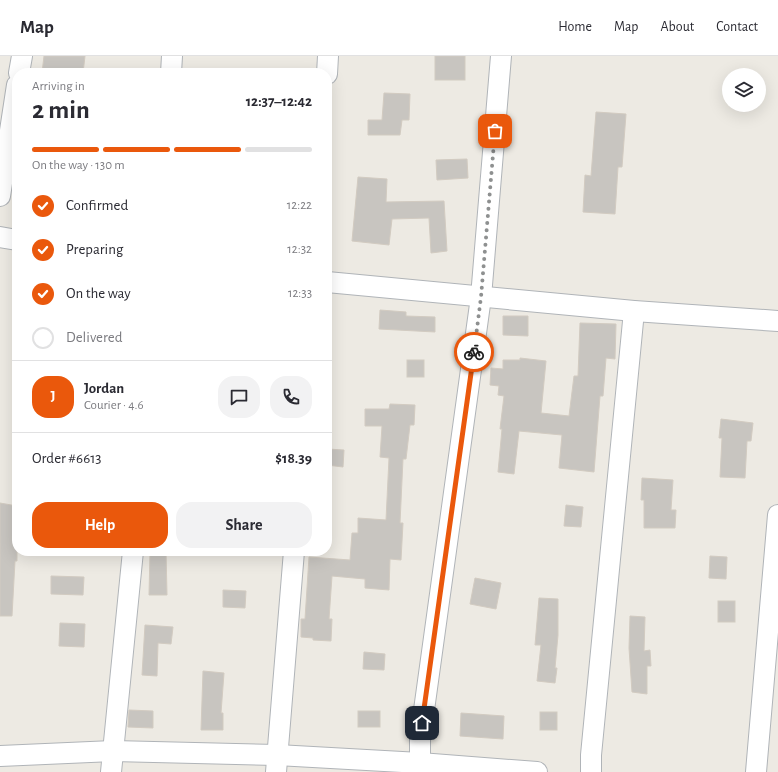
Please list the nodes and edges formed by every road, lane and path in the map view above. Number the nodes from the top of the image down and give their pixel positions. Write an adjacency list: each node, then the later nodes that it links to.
1 (22, 56): 5 (street)
2 (172, 56): 6 (street)
3 (328, 56): 7 (street)
4 (501, 56): 13 (street)
5 (20, 68)
6 (171, 68)
7 (327, 68)
8 (12, 118): 9 (street)
9 (0, 196)
10 (0, 237): 11 (street)
11 (12, 239)
12 (332, 282): 13 (street)
13 (481, 297): 14 (street); 22 (street)
14 (634, 311): 15 (street); 25 (street)
15 (778, 321)
16 (778, 515): 26 (street)
17 (132, 556): 19 (street)
18 (294, 556): 21 (street)
19 (113, 751): 20 (street); 21 (street); 23 (street)
20 (0, 756)
21 (276, 764): 22 (street)
22 (420, 768): 24 (street)
23 (111, 772)
24 (537, 772)
25 (591, 772)
26 (756, 772)

